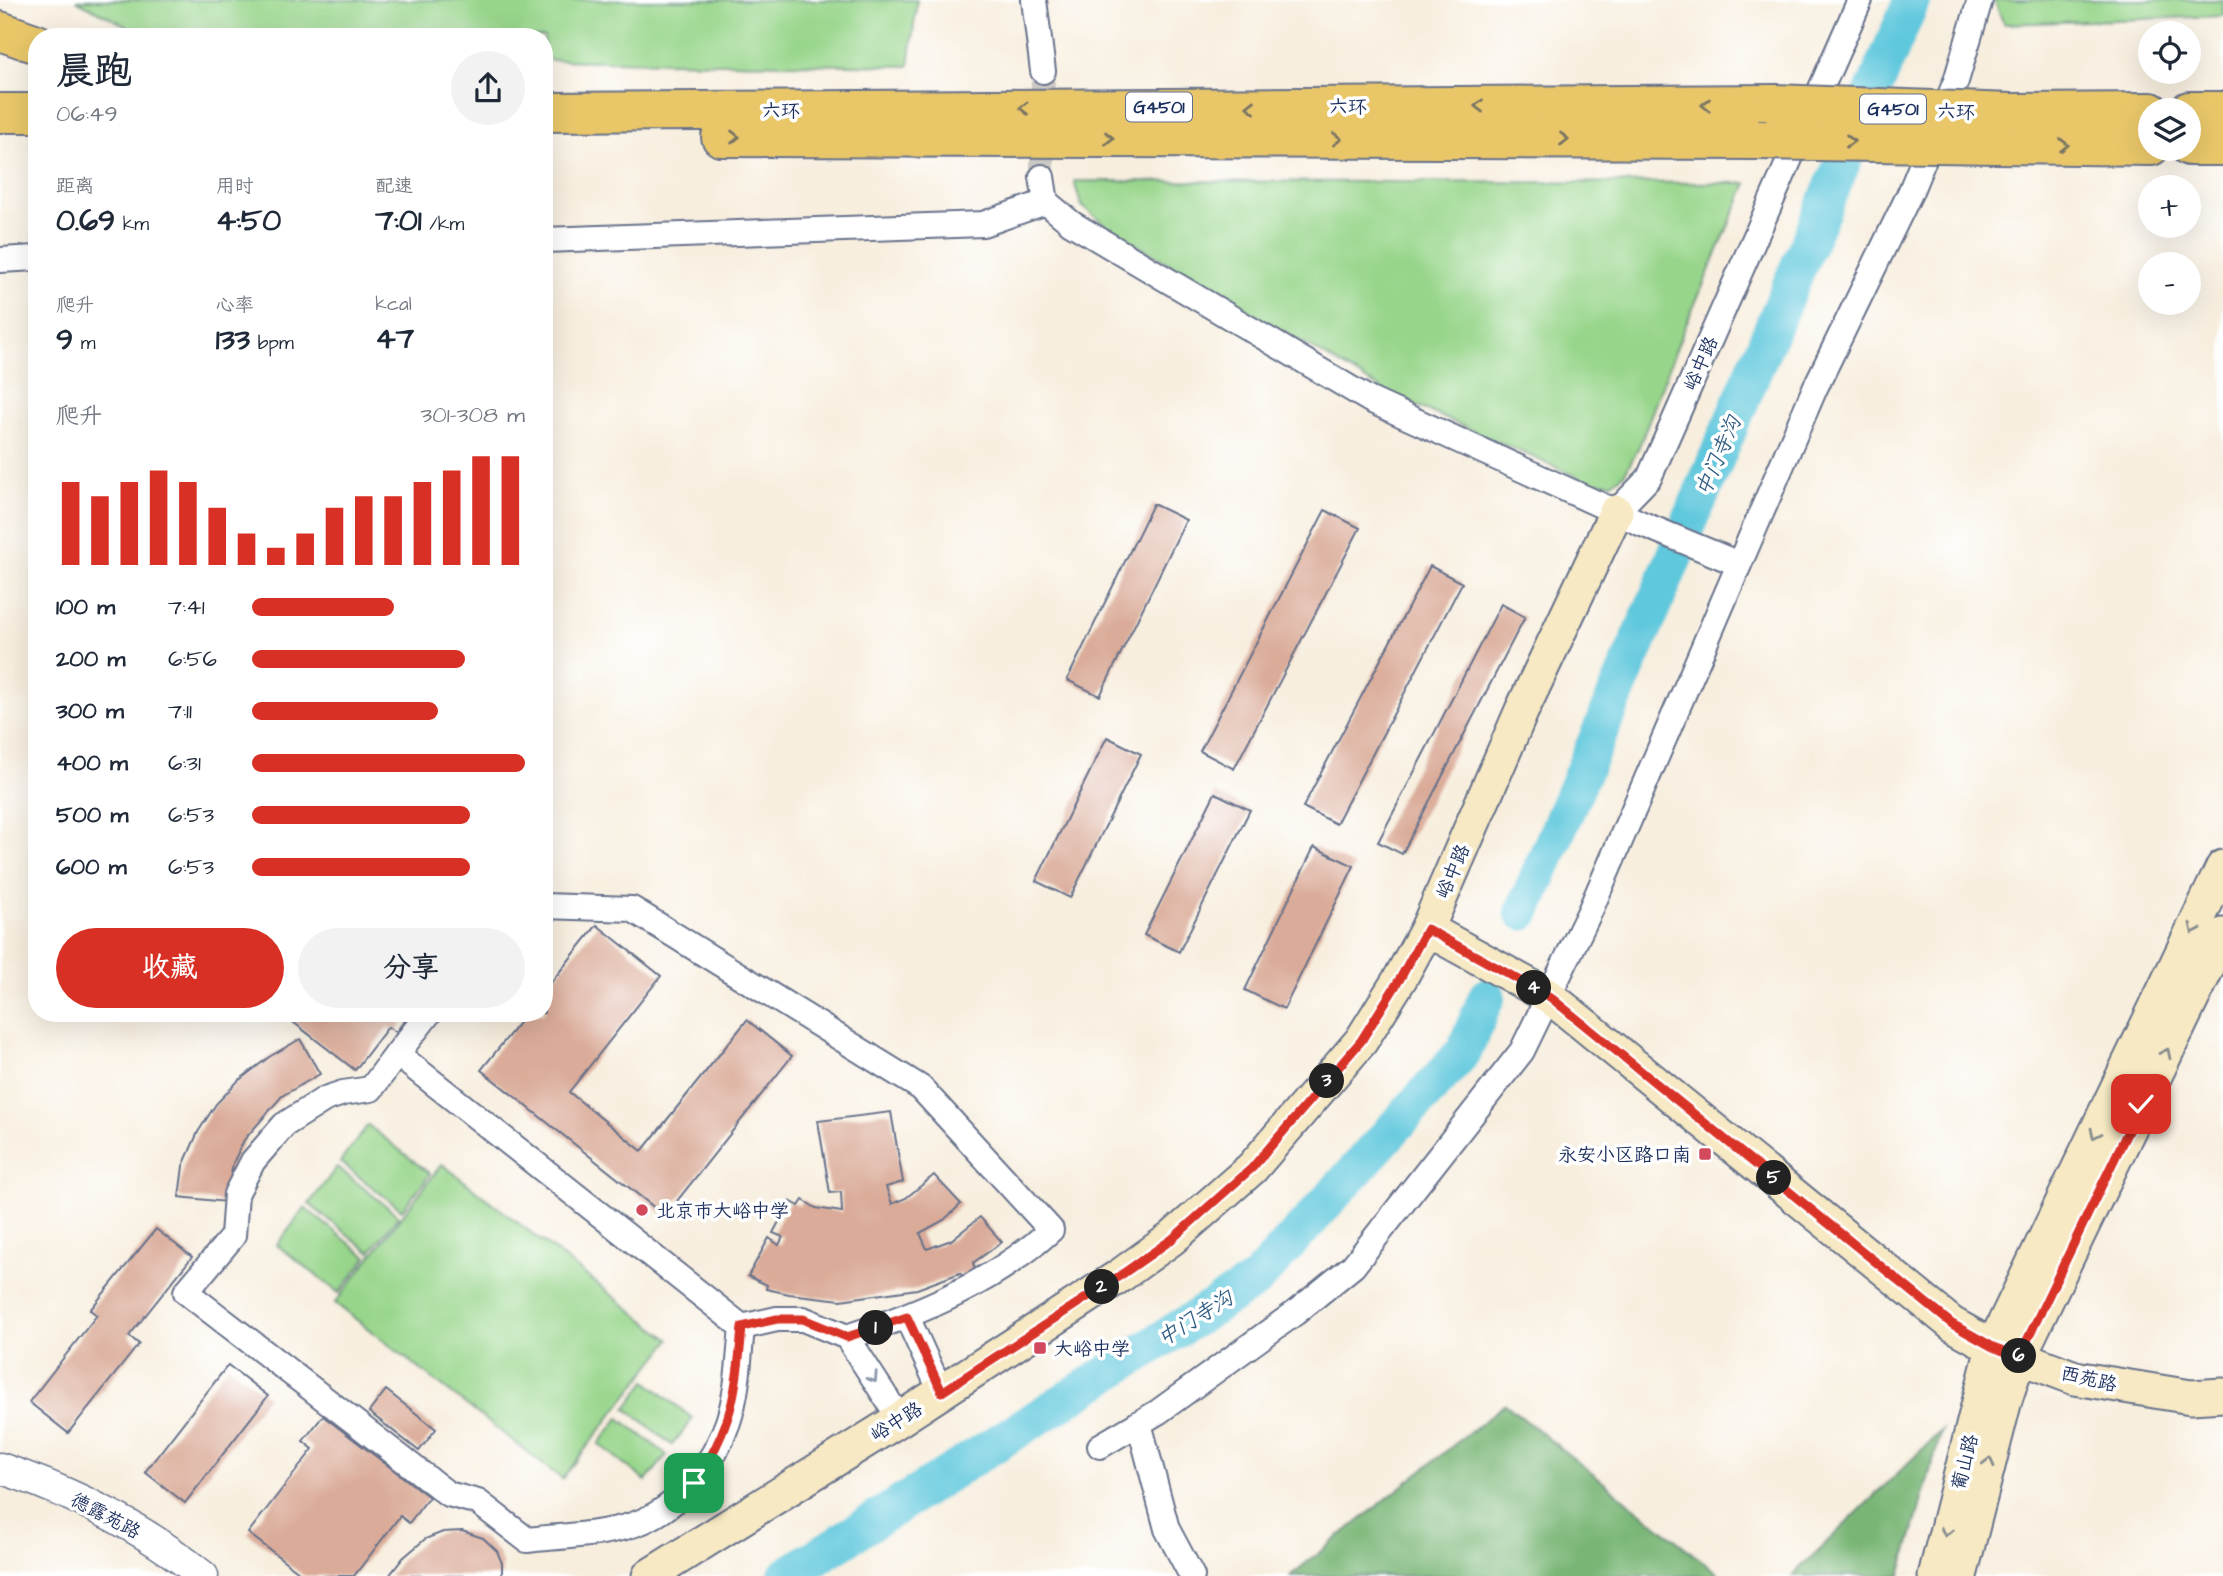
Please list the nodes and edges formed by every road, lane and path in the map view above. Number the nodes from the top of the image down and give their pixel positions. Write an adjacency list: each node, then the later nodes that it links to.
1 (1034, 0): 6 (street)
2 (1860, 0): 25 (street, 峪中路)
3 (1980, 0): 26 (street)
4 (0, 31): 5 (highway)
5 (28, 41)
6 (1043, 71)
7 (2201, 111): 8 (highway)
8 (2223, 111)
9 (553, 112): 13 (highway, 六环 / G4501, one-way to 9, bridge)
10 (0, 113): 11 (highway)
11 (28, 113)
12 (2138, 113): 13 (highway, 六环 / G4501)
13 (2003, 129): 16 (highway, 六环 / G4501, one-way to 13, bridge); 17 (highway, 六环 / G4501, one-way to 17)
14 (0, 135): 15 (highway)
15 (28, 135)
16 (553, 137)
17 (2138, 145)
18 (2201, 146): 19 (highway)
19 (2223, 146)
20 (1042, 177): 21 (street)
21 (1046, 202): 22 (street); 25 (street)
22 (553, 240)
23 (28, 258): 24 (street)
24 (0, 260)
25 (1628, 518): 26 (street); 29 (main road, 峪中路)
26 (1738, 564): 31 (street)
27 (2223, 867): 37 (main road, one-way to 37)
28 (553, 906): 34 (street)
29 (1427, 929): 31 (main road, 西苑路); 38 (main road, 峪中路)
30 (2223, 935): 37 (main road, one-way to 30)
31 (1550, 997): 37 (main road, 西苑路); 41 (street)
32 (422, 1022): 33 (street)
33 (397, 1054): 35 (street); 35 (street)
34 (907, 1317): 36 (street); 38 (street)
35 (742, 1327): 36 (street)
36 (847, 1337): 40 (street, one-way to 40)
37 (2006, 1352): 39 (main road, 西苑路); 47 (main road, 葡山路, one-way to 47); 48 (main road, 葡山路, one-way to 37)
38 (942, 1392): 40 (main road, 峪中路)
39 (2223, 1395)
40 (900, 1419): 45 (main road, 峪中路)
41 (1139, 1423): 42 (street); 46 (street)
42 (1100, 1446)
43 (0, 1468): 44 (street, 德露苑路)
44 (204, 1576)
45 (649, 1576)
46 (1192, 1576)
47 (1935, 1576)
48 (1960, 1576)

